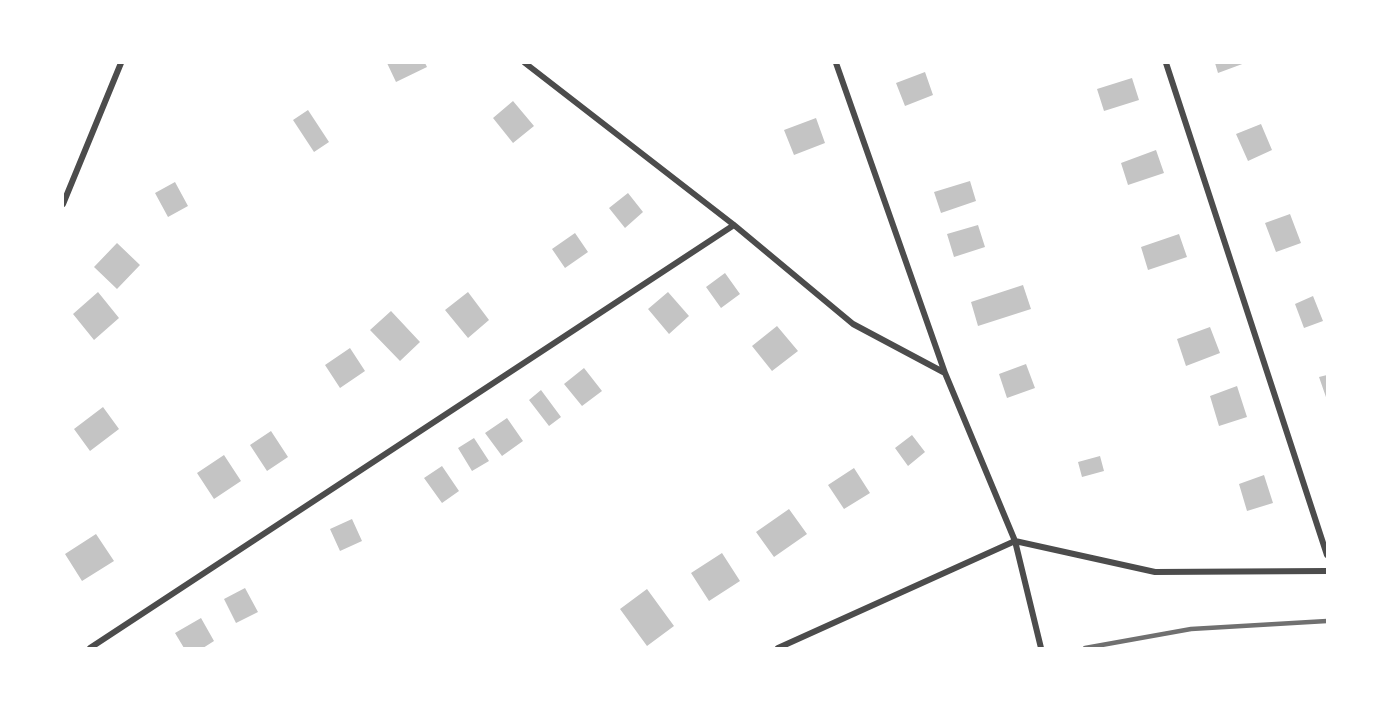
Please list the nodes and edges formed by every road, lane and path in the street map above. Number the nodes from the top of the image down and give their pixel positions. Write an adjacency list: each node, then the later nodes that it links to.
1 (121, 63): 5 (street)
2 (525, 63): 6 (street)
3 (836, 63): 7 (street)
4 (1166, 63): 9 (street)
5 (63, 204)
6 (734, 225): 7 (street); 11 (street)
7 (945, 373): 8 (street)
8 (1015, 541): 10 (street); 12 (street); 13 (street)
9 (1327, 555)
10 (1327, 571)
11 (90, 648)
12 (778, 648)
13 (1041, 648)

